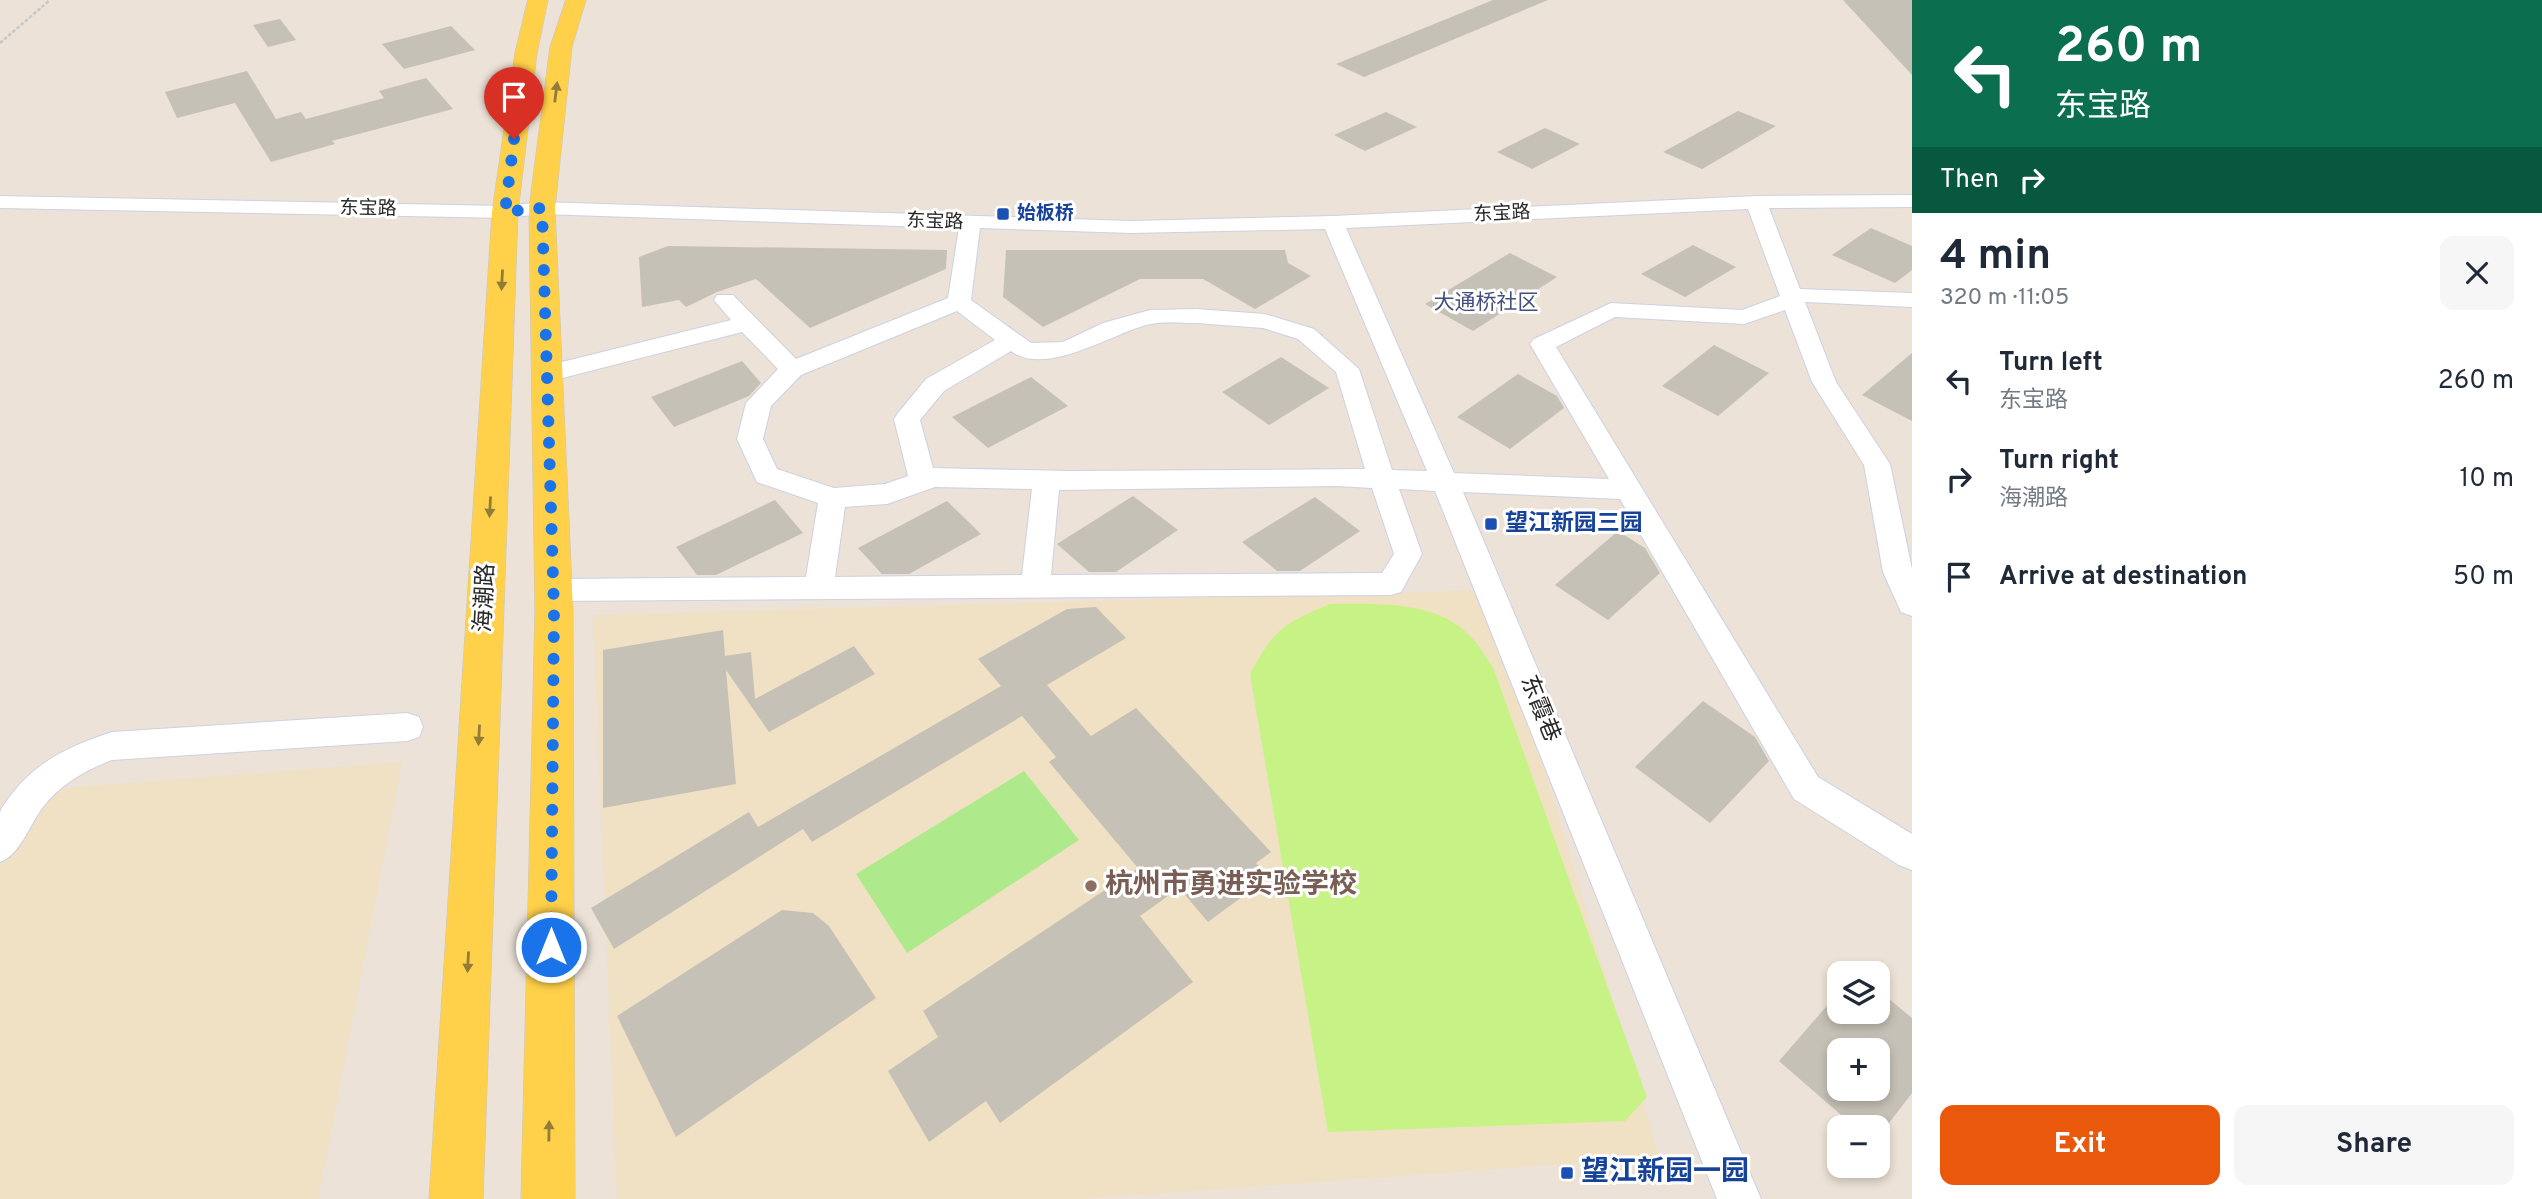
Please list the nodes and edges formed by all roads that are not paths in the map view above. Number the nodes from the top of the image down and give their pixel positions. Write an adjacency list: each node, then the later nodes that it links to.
1 (538, 0): 6 (main road, 海潮路)
2 (576, 0): 6 (main road, 海潮路, one-way to 2)
3 (1912, 201): 5 (street, 东宝路)
4 (0, 202): 6 (street, 东宝路)
5 (1756, 202): 7 (street, 东宝路); 9 (street)
6 (523, 210): 8 (street, 东宝路); 16 (main road, 海潮路); 30 (main road, 海潮路, one-way to 30)
7 (1333, 222): 8 (street, 东宝路); 19 (street, 东霞巷)
8 (970, 223): 12 (street)
9 (1793, 299): 11 (street); 21 (street); 26 (street)
10 (725, 300): 13 (street)
11 (1912, 300)
12 (959, 302): 14 (street); 15 (street)
13 (748, 323): 15 (street); 16 (street)
14 (1011, 341): 17 (street); 18 (street)
15 (792, 369): 22 (street)
16 (547, 374): 25 (main road, 海潮路)
17 (1382, 478): 19 (street); 20 (street); 23 (street)
18 (923, 480): 20 (street); 22 (street)
19 (1444, 480): 21 (street); 32 (street, 东霞巷)
20 (1045, 481): 23 (street)
21 (1629, 490): 29 (street)
22 (833, 498): 24 (street)
23 (1035, 587): 24 (street)
24 (819, 588): 25 (street)
25 (554, 590): 31 (main road, 海潮路, one-way to 25)
26 (1912, 604)
27 (407, 727): 28 (street)
28 (0, 846)
29 (1912, 853)
30 (456, 1199)
31 (548, 1199)
32 (1739, 1199)

